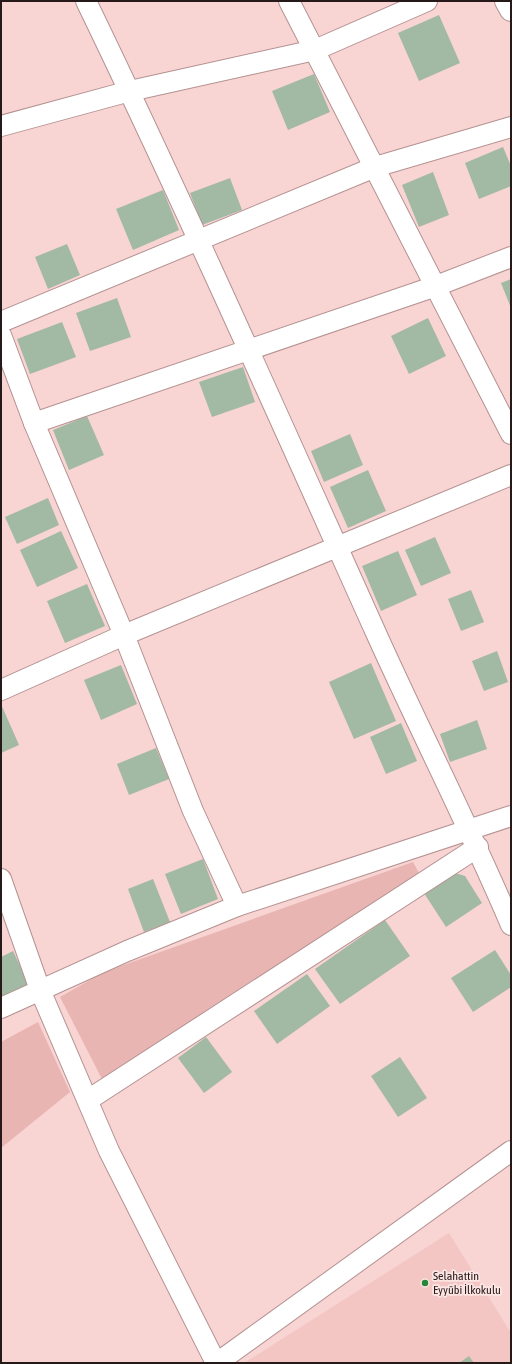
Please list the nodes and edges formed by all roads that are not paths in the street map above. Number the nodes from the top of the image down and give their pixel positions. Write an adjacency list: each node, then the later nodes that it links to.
1 (86, 1): 7 (street)
2 (289, 1): 6 (street)
3 (427, 1): 6 (street)
4 (506, 1): 5 (street)
5 (511, 10)
6 (315, 50): 7 (street); 10 (street)
7 (130, 91): 8 (street); 11 (street)
8 (1, 126)
9 (511, 126): 10 (street)
10 (375, 168): 11 (street); 13 (street)
11 (197, 240): 14 (street); 16 (street)
12 (511, 257): 13 (street)
13 (436, 286): 16 (street); 18 (street)
14 (1, 322)
15 (1, 335): 17 (street)
16 (250, 350): 17 (street); 20 (street)
17 (34, 423): 21 (street)
18 (511, 434)
19 (511, 475): 20 (street)
20 (338, 547): 21 (street); 24 (street)
21 (124, 635): 22 (street); 26 (street)
22 (1, 690)
23 (511, 816): 24 (street)
24 (474, 839): 26 (street); 27 (street); 30 (street)
25 (1, 878): 28 (street)
26 (237, 906): 28 (street)
27 (511, 925)
28 (40, 990): 29 (street); 30 (street)
29 (1, 1008)
30 (88, 1100): 32 (street)
31 (511, 1151): 32 (street)
32 (216, 1363)

